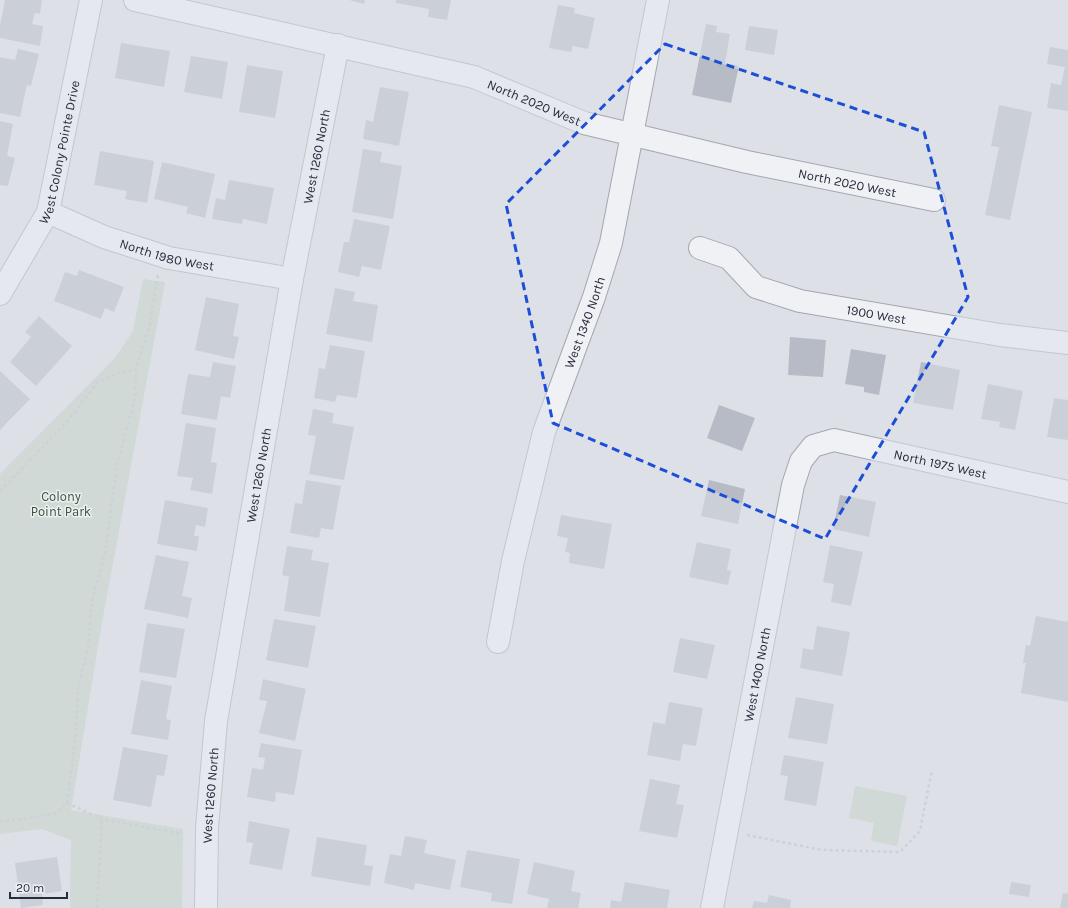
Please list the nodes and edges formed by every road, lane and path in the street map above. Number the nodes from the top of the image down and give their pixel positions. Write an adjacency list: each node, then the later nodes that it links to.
1 (90, 0): 7 (street, West Colony Pointe Drive)
2 (135, 0): 4 (street, North 2020 West)
3 (658, 0): 5 (street, West 1340 North)
4 (338, 45): 5 (street, North 2020 West); 10 (street, West 1260 North)
5 (632, 134): 6 (street, North 2020 West); 17 (street, West 1340 North)
6 (934, 200)
7 (48, 212): 10 (street, North 1980 West); 11 (street, West Colony Pointe Drive)
8 (700, 248): 12 (street, 1900 West)
9 (158, 276): 13 (path)
10 (292, 279): 25 (street, West 1260 North)
11 (0, 294)
12 (1068, 344)
13 (136, 369): 15 (path); 19 (path)
14 (813, 446): 16 (street, North 1975 West); 26 (street, West 1400 North)
15 (0, 491)
16 (1068, 492)
17 (498, 642)
18 (932, 770): 23 (path)
19 (67, 803): 20 (path); 21 (path)
20 (102, 819): 22 (path); 24 (path)
21 (0, 822)
22 (183, 834)
23 (743, 834)
24 (97, 908)
25 (206, 908)
26 (712, 908)

